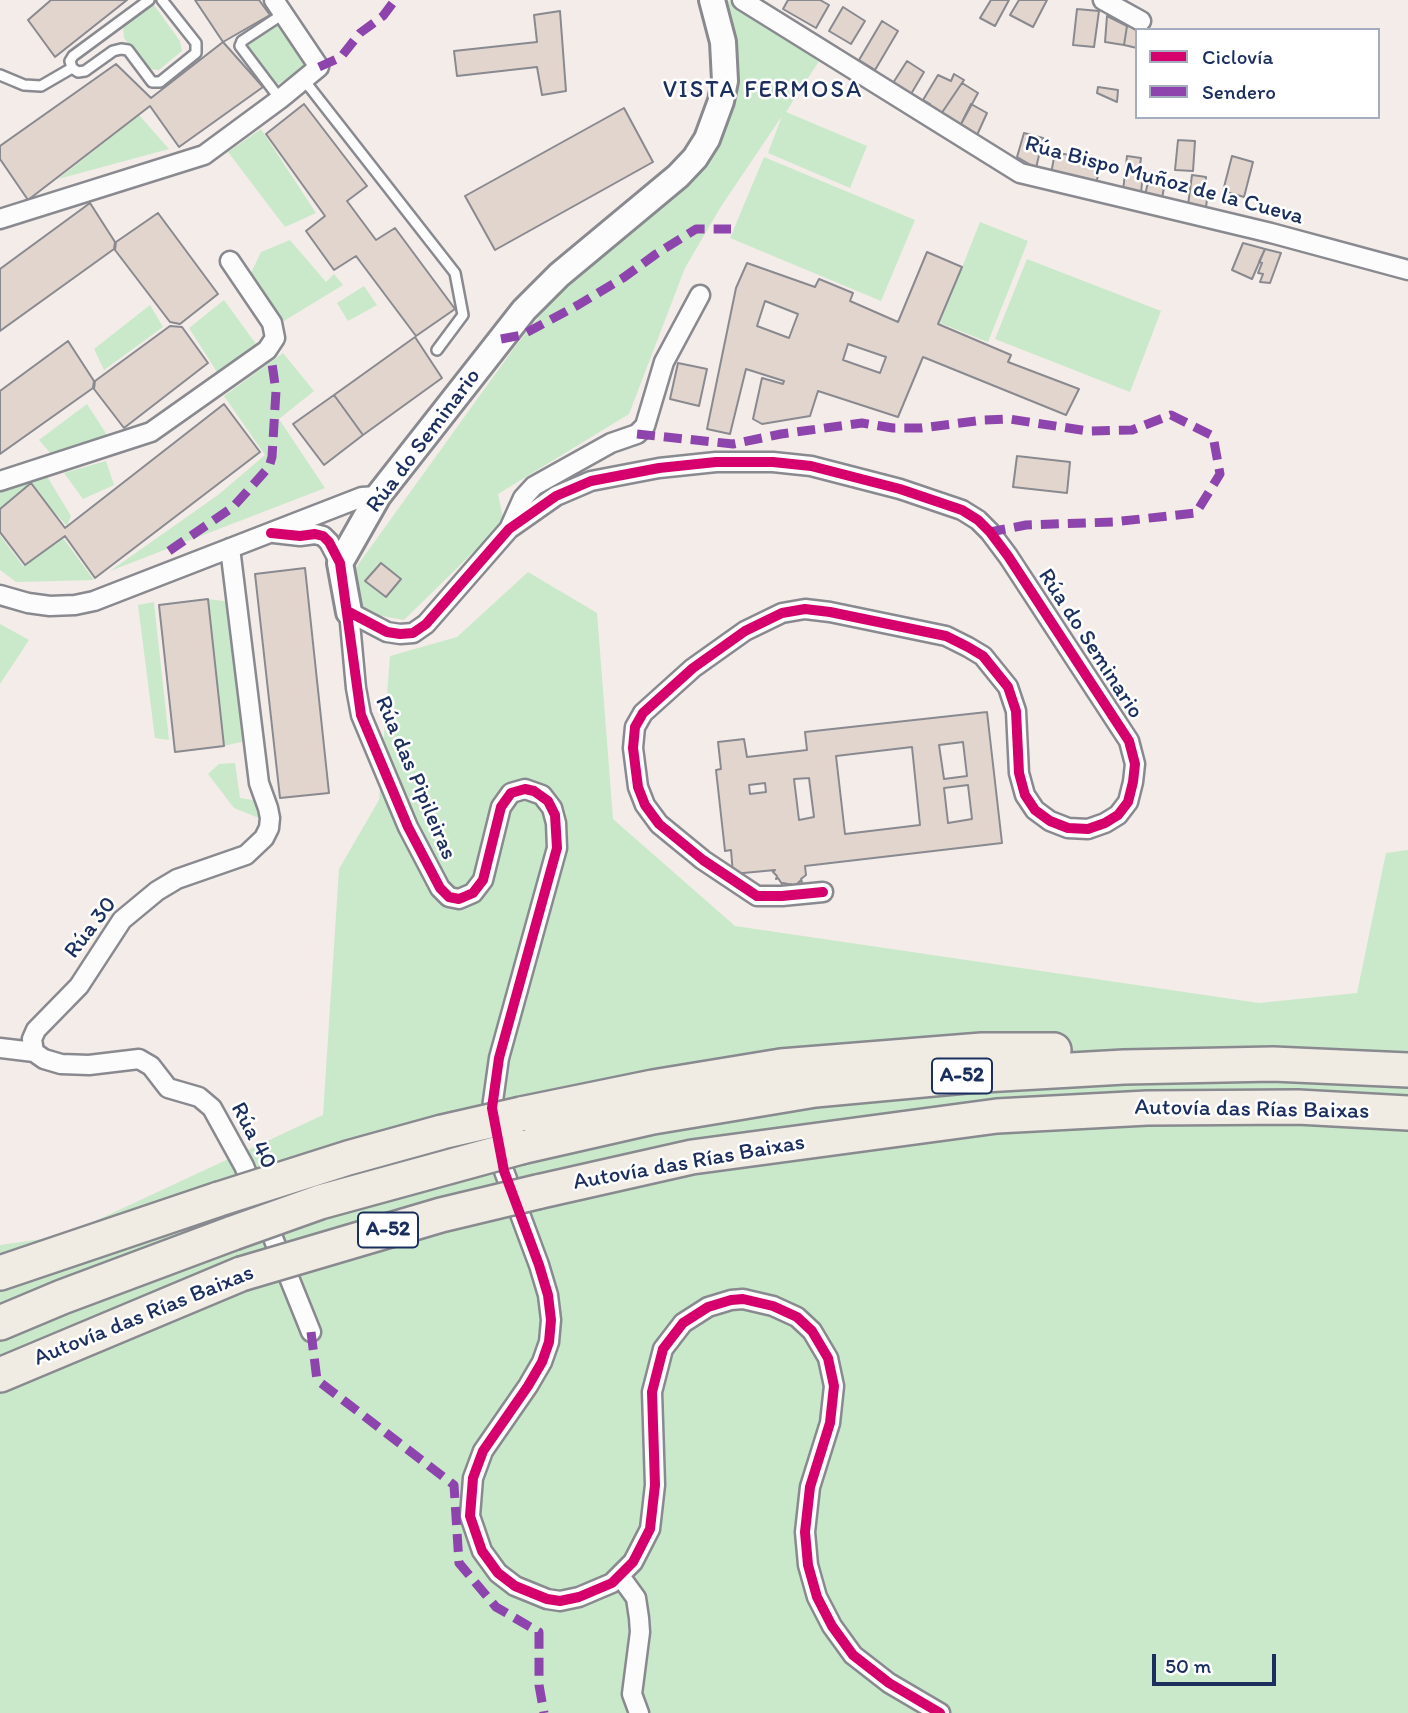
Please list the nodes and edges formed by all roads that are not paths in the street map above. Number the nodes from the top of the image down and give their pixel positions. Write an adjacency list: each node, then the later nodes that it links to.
1 (149, 0): 8 (lane)
2 (162, 0): 8 (lane)
3 (712, 0): 18 (street, Rúa do Seminario)
4 (742, 0): 14 (street, Rúa Bispo Muñoz de la Cueva)
5 (1102, 0): 7 (street)
6 (279, 7): 10 (street); 11 (lane)
7 (1141, 21)
8 (72, 68): 9 (lane)
9 (0, 75)
10 (304, 80): 11 (street); 16 (lane)
11 (280, 99): 12 (street)
12 (0, 219)
13 (230, 261): 17 (street)
14 (1408, 270)
15 (700, 295): 19 (street)
16 (436, 350)
17 (0, 481)
18 (378, 496): 20 (street); 22 (street, Rúa do Seminario)
19 (509, 529): 24 (street, Rúa do Seminario); 25 (street, Rúa do Seminario)
20 (271, 533): 21 (street); 22 (street)
21 (230, 548): 23 (street); 27 (street, Rúa 30)
22 (340, 563): 24 (street)
23 (0, 594)
24 (349, 612): 34 (street, Rúa das Pipileiras)
25 (823, 892)
26 (0, 1048): 27 (street, Rúa 40)
27 (34, 1052): 32 (street, Rúa 40)
28 (1396, 1068): 30 (highway, bridge); 31 (highway, Autovía das Rías Baixas / A-52, bridge)
29 (1408, 1113): 33 (highway, Autovía das Rías Baixas / A-52, bridge)
30 (0, 1273)
31 (0, 1323)
32 (311, 1332)
33 (0, 1375)
34 (620, 1576): 35 (street); 36 (street)
35 (639, 1713)
36 (940, 1713)

